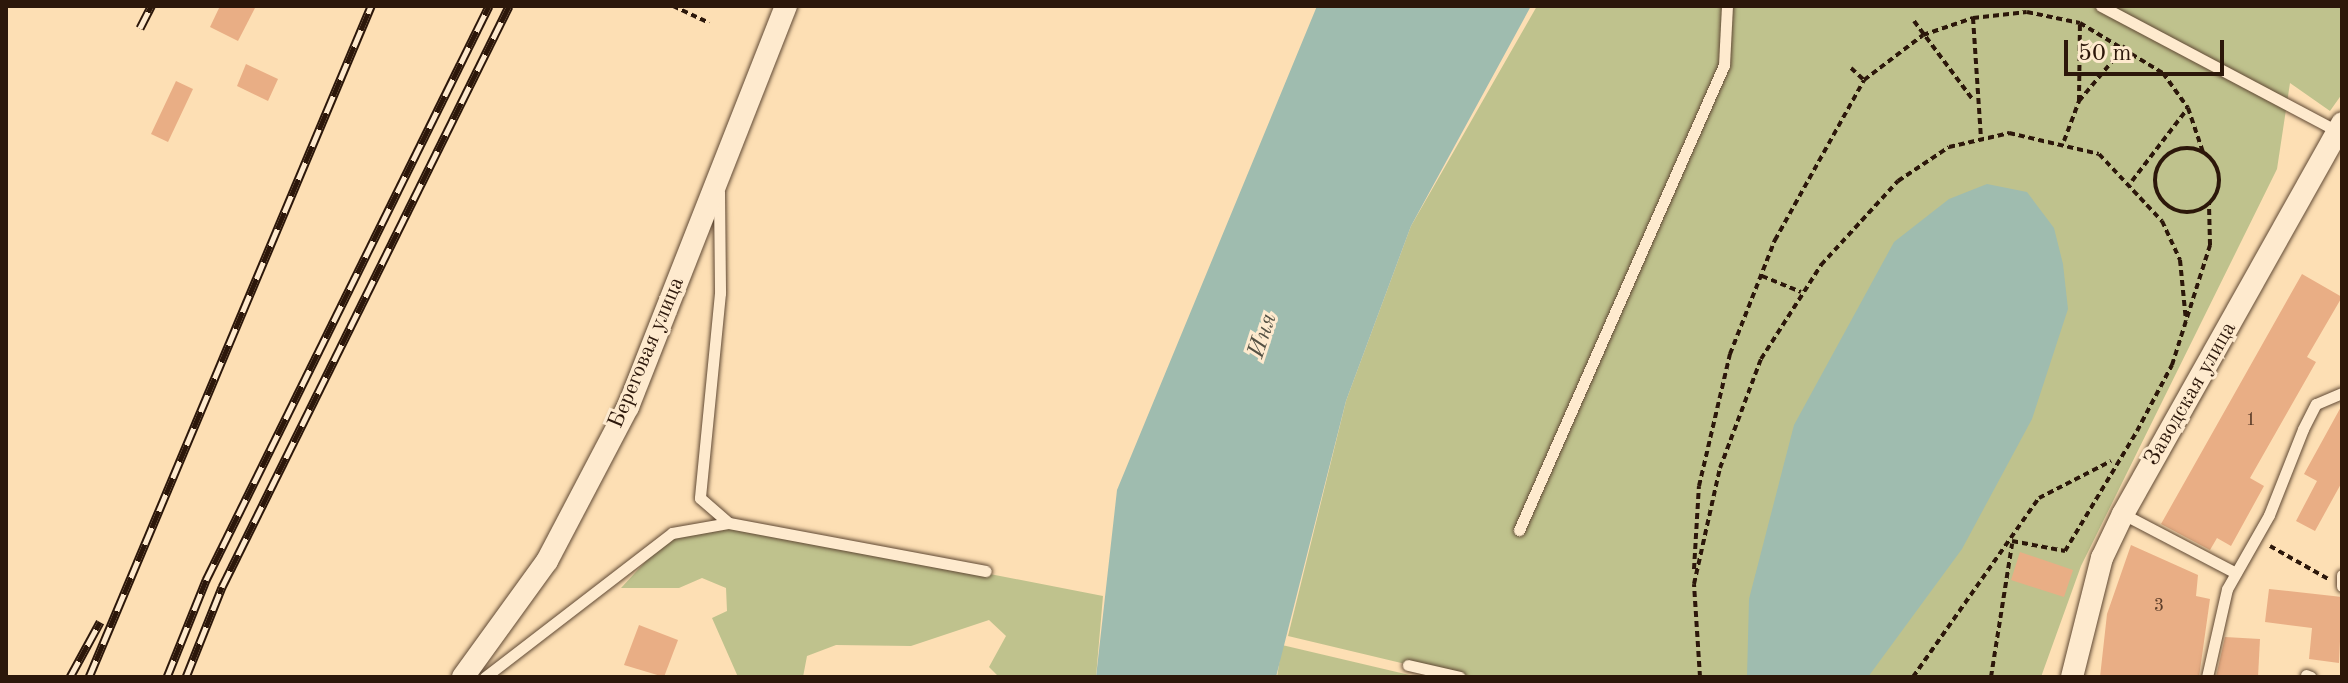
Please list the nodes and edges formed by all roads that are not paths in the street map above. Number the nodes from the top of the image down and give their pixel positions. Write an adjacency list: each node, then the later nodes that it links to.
1 (786, 6): 5 (street, Береговая улица)
2 (1727, 6): 9 (lane)
3 (2101, 6): 4 (lane)
4 (2340, 127): 7 (street, Заводская улица)
5 (719, 176): 8 (lane); 13 (street, Береговая улица)
6 (2342, 393): 11 (lane)
7 (2123, 514): 11 (lane); 16 (street, Заводская улица)
8 (729, 523): 10 (lane); 14 (lane)
9 (1519, 530)
10 (986, 571)
11 (2236, 573): 17 (lane)
12 (1408, 665): 15 (lane)
13 (463, 677)
14 (485, 677)
15 (1460, 677)
16 (2072, 677)
17 (2207, 677)

